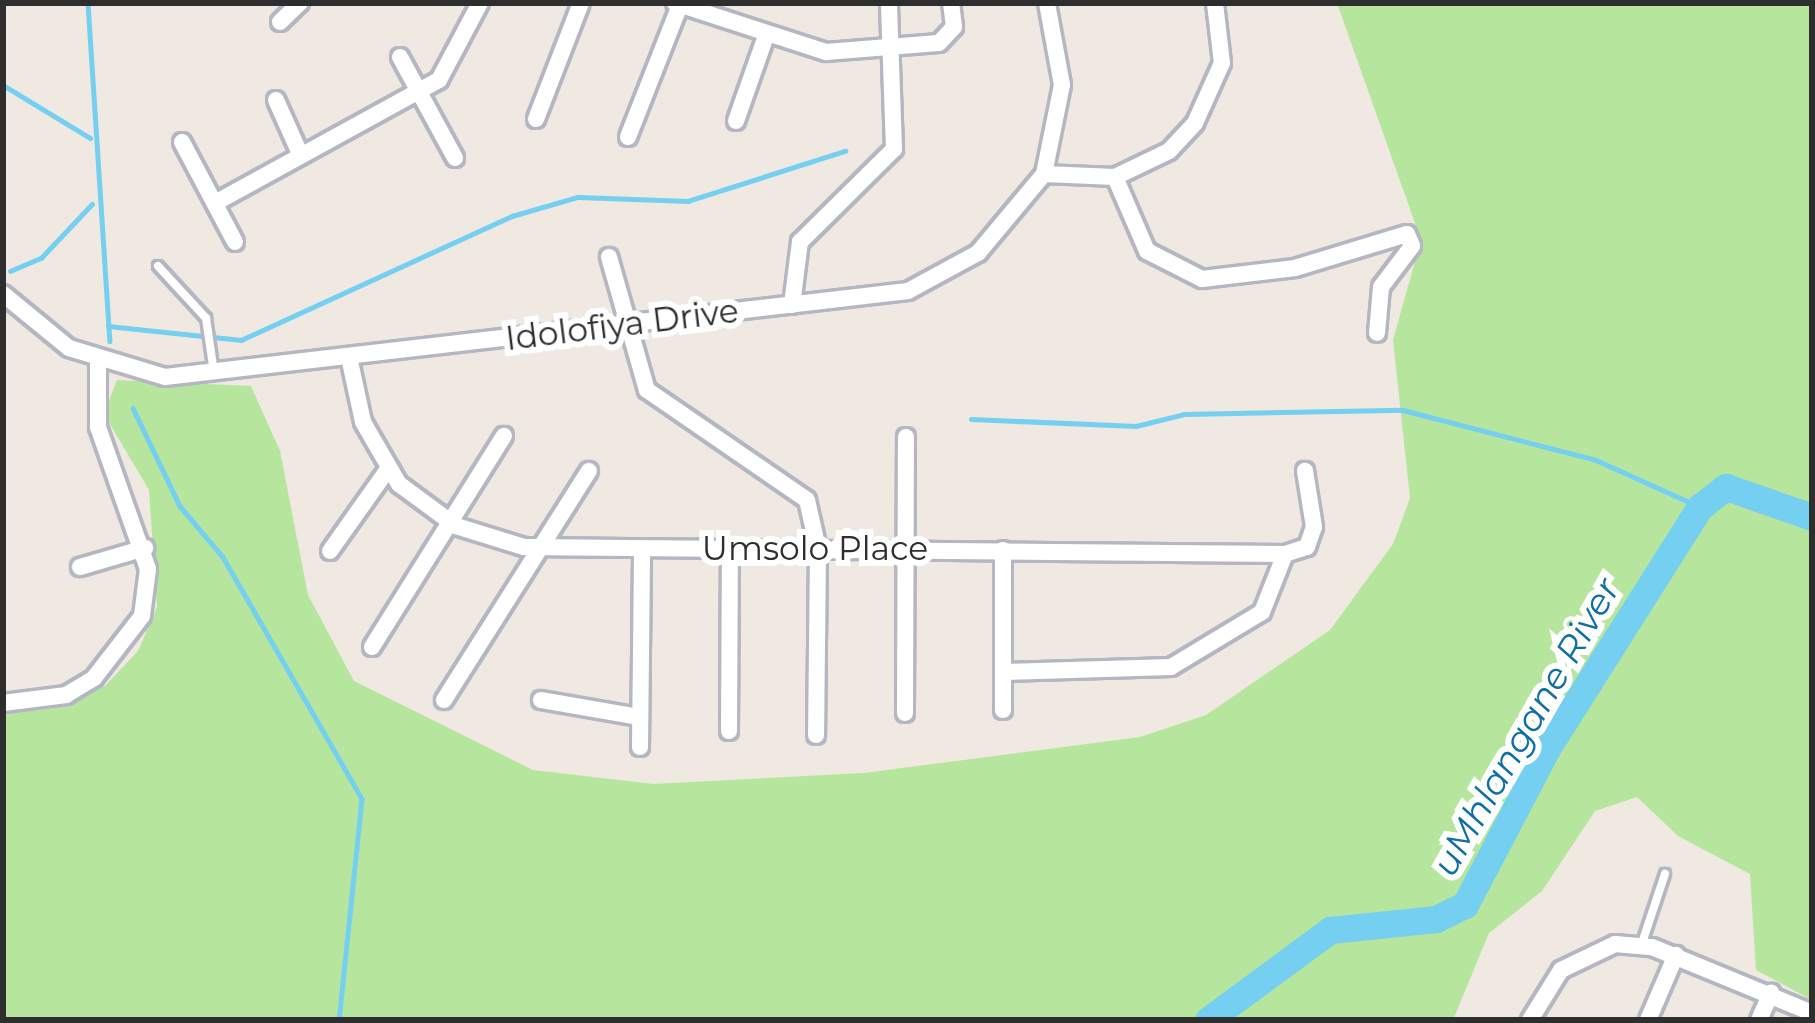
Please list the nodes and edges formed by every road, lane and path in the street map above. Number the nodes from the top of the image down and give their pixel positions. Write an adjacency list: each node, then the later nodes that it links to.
1 (300, 3): 9 (street)
2 (480, 3): 13 (street)
3 (581, 3): 15 (street)
4 (889, 3): 11 (street)
5 (951, 3): 11 (street)
6 (1047, 3): 21 (street, Idolofiya Drive)
7 (1215, 3): 22 (street)
8 (678, 4): 10 (street); 17 (street)
9 (280, 22)
10 (766, 36): 11 (street); 16 (street)
11 (895, 50): 28 (street)
12 (400, 57): 13 (street)
13 (419, 95): 19 (street); 20 (street)
14 (276, 100): 19 (street)
15 (536, 119)
16 (736, 121)
17 (628, 137)
18 (182, 142): 23 (street)
19 (301, 156): 23 (street)
20 (455, 158)
21 (1044, 174): 22 (street); 28 (street, Idolofiya Drive)
22 (1115, 177): 30 (street)
23 (215, 202): 24 (street)
24 (235, 242)
25 (609, 257): 29 (street)
26 (158, 266): 33 (lane)
27 (3, 294): 32 (street, Idolofiya Drive)
28 (792, 305): 29 (street, Idolofiya Drive)
29 (625, 324): 31 (street, Idolofiya Drive); 43 (street)
30 (1377, 333)
31 (349, 357): 33 (street, Idolofiya Drive); 36 (street)
32 (98, 362): 33 (street, Idolofiya Drive); 40 (street)
33 (214, 375)
34 (504, 436): 39 (street)
35 (906, 437): 44 (street)
36 (388, 469): 39 (street, Umsolo Place); 47 (street)
37 (589, 471): 41 (street)
38 (1305, 471): 48 (street)
39 (456, 526): 41 (street, Umsolo Place); 50 (street)
40 (145, 548): 49 (street); 54 (street)
41 (545, 549): 45 (street, Umsolo Place); 52 (street)
42 (730, 549): 43 (street, Umsolo Place); 45 (street, Umsolo Place); 58 (street)
43 (818, 549): 44 (street, Umsolo Place); 59 (street)
44 (907, 549): 46 (street, Umsolo Place); 56 (street)
45 (642, 550): 57 (street)
46 (1003, 550): 48 (street, Umsolo Place); 51 (street)
47 (330, 551)
48 (1285, 554): 51 (street)
49 (80, 567)
50 (372, 647)
51 (1005, 672): 55 (street)
52 (444, 700)
53 (542, 700): 57 (street)
54 (3, 703)
55 (1003, 710)
56 (905, 713)
57 (638, 717): 60 (street)
58 (728, 731)
59 (816, 735)
60 (640, 747)
61 (1665, 874): 62 (lane)
62 (1642, 945): 63 (street); 66 (street)
63 (1676, 956): 64 (street); 67 (street)
64 (1771, 993): 65 (street); 68 (street)
65 (1812, 1013)
66 (1530, 1020)
67 (1648, 1020)
68 (1759, 1020)

